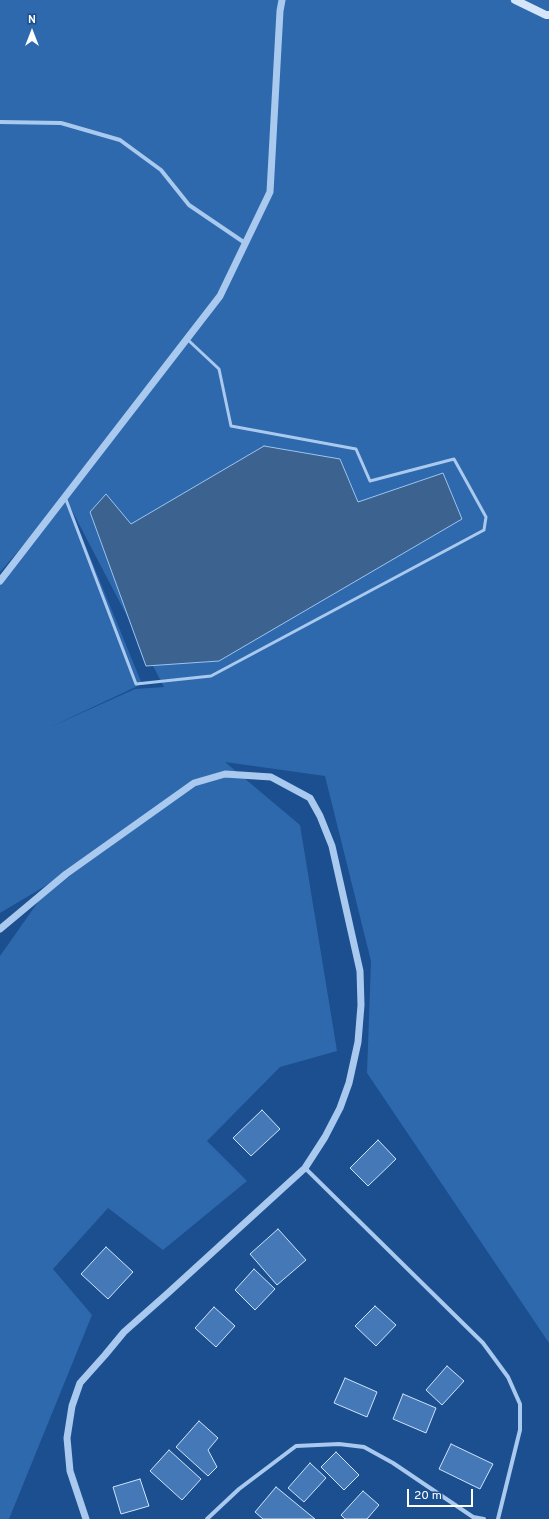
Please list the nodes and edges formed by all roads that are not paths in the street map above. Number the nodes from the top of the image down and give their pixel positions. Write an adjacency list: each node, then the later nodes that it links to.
1 (282, 0): 5 (street)
2 (515, 0): 3 (main road)
3 (549, 15)
4 (0, 122): 5 (street)
5 (245, 243): 6 (street)
6 (187, 339): 7 (street); 7 (lane)
7 (65, 497): 8 (street)
8 (0, 581)
9 (0, 929): 10 (street)
10 (305, 1168): 11 (street); 14 (street)
11 (86, 1519)
12 (207, 1519): 13 (street)
13 (484, 1519)
14 (498, 1519)

